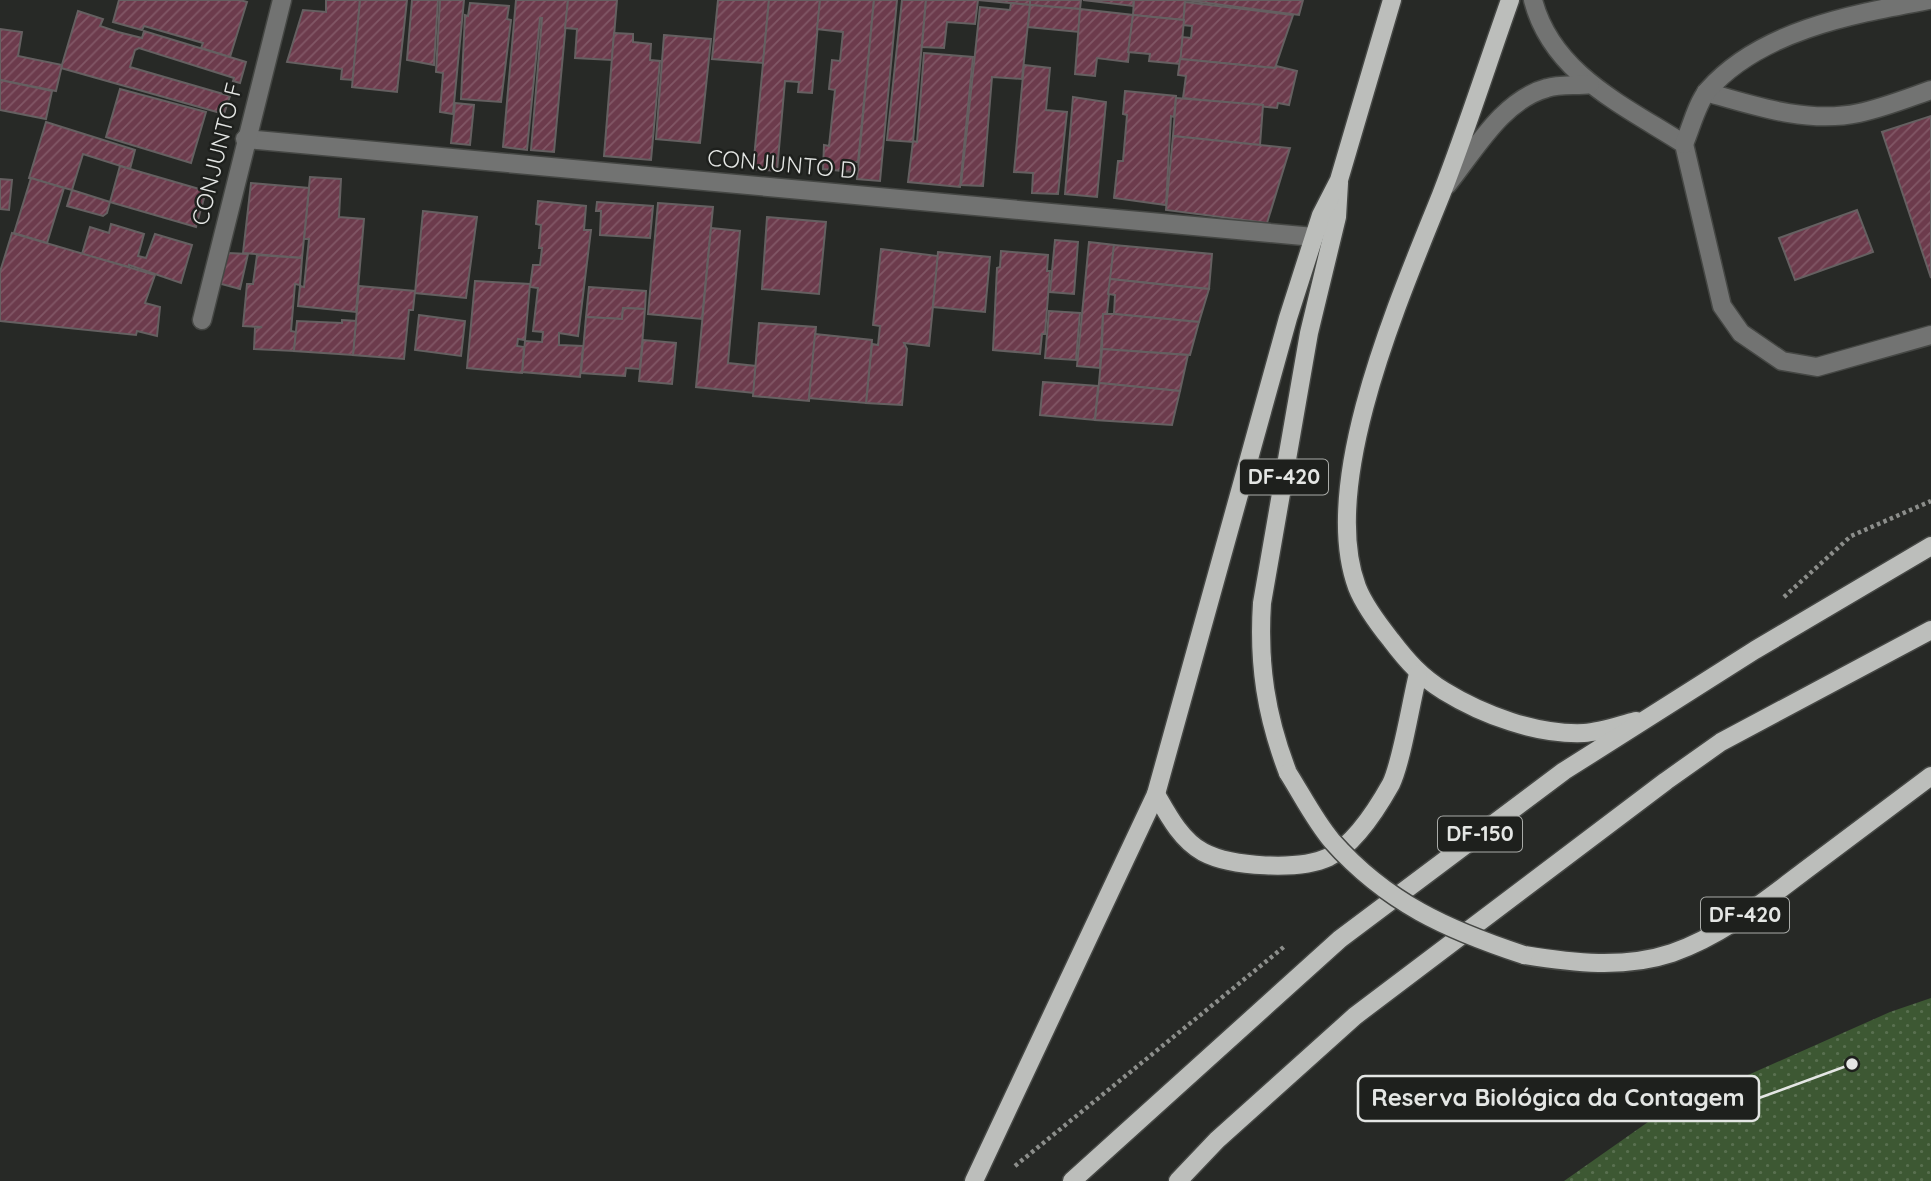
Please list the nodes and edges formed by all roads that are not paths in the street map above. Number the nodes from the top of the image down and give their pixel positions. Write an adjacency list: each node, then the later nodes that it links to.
1 (282, 0): 9 (street, CONJUNTO F)
2 (1392, 0): 11 (main road, DF-420)
3 (1510, 0): 12 (main road, DF-420)
4 (1533, 0): 6 (street)
5 (1930, 0): 8 (street)
6 (1590, 84): 10 (street); 12 (street)
7 (1931, 90): 8 (street)
8 (1706, 92): 10 (street)
9 (245, 139): 13 (street, CONJUNTO D); 14 (street, CONJUNTO F)
10 (1684, 144): 15 (street)
11 (1339, 180): 13 (main road, DF-420); 20 (main road, DF-420, bridge)
12 (1442, 191): 18 (main road, DF-420)
13 (1314, 237): 21 (main road)
14 (202, 320)
15 (1931, 335)
16 (1931, 546): 19 (main road, DF-150)
17 (1931, 630): 24 (main road, DF-150)
18 (1418, 674): 19 (main road, DF-420); 21 (main road)
19 (1650, 719): 23 (main road, DF-150)
20 (1931, 776)
21 (1156, 794): 22 (main road)
22 (974, 1181)
23 (1072, 1181)
24 (1178, 1181)

